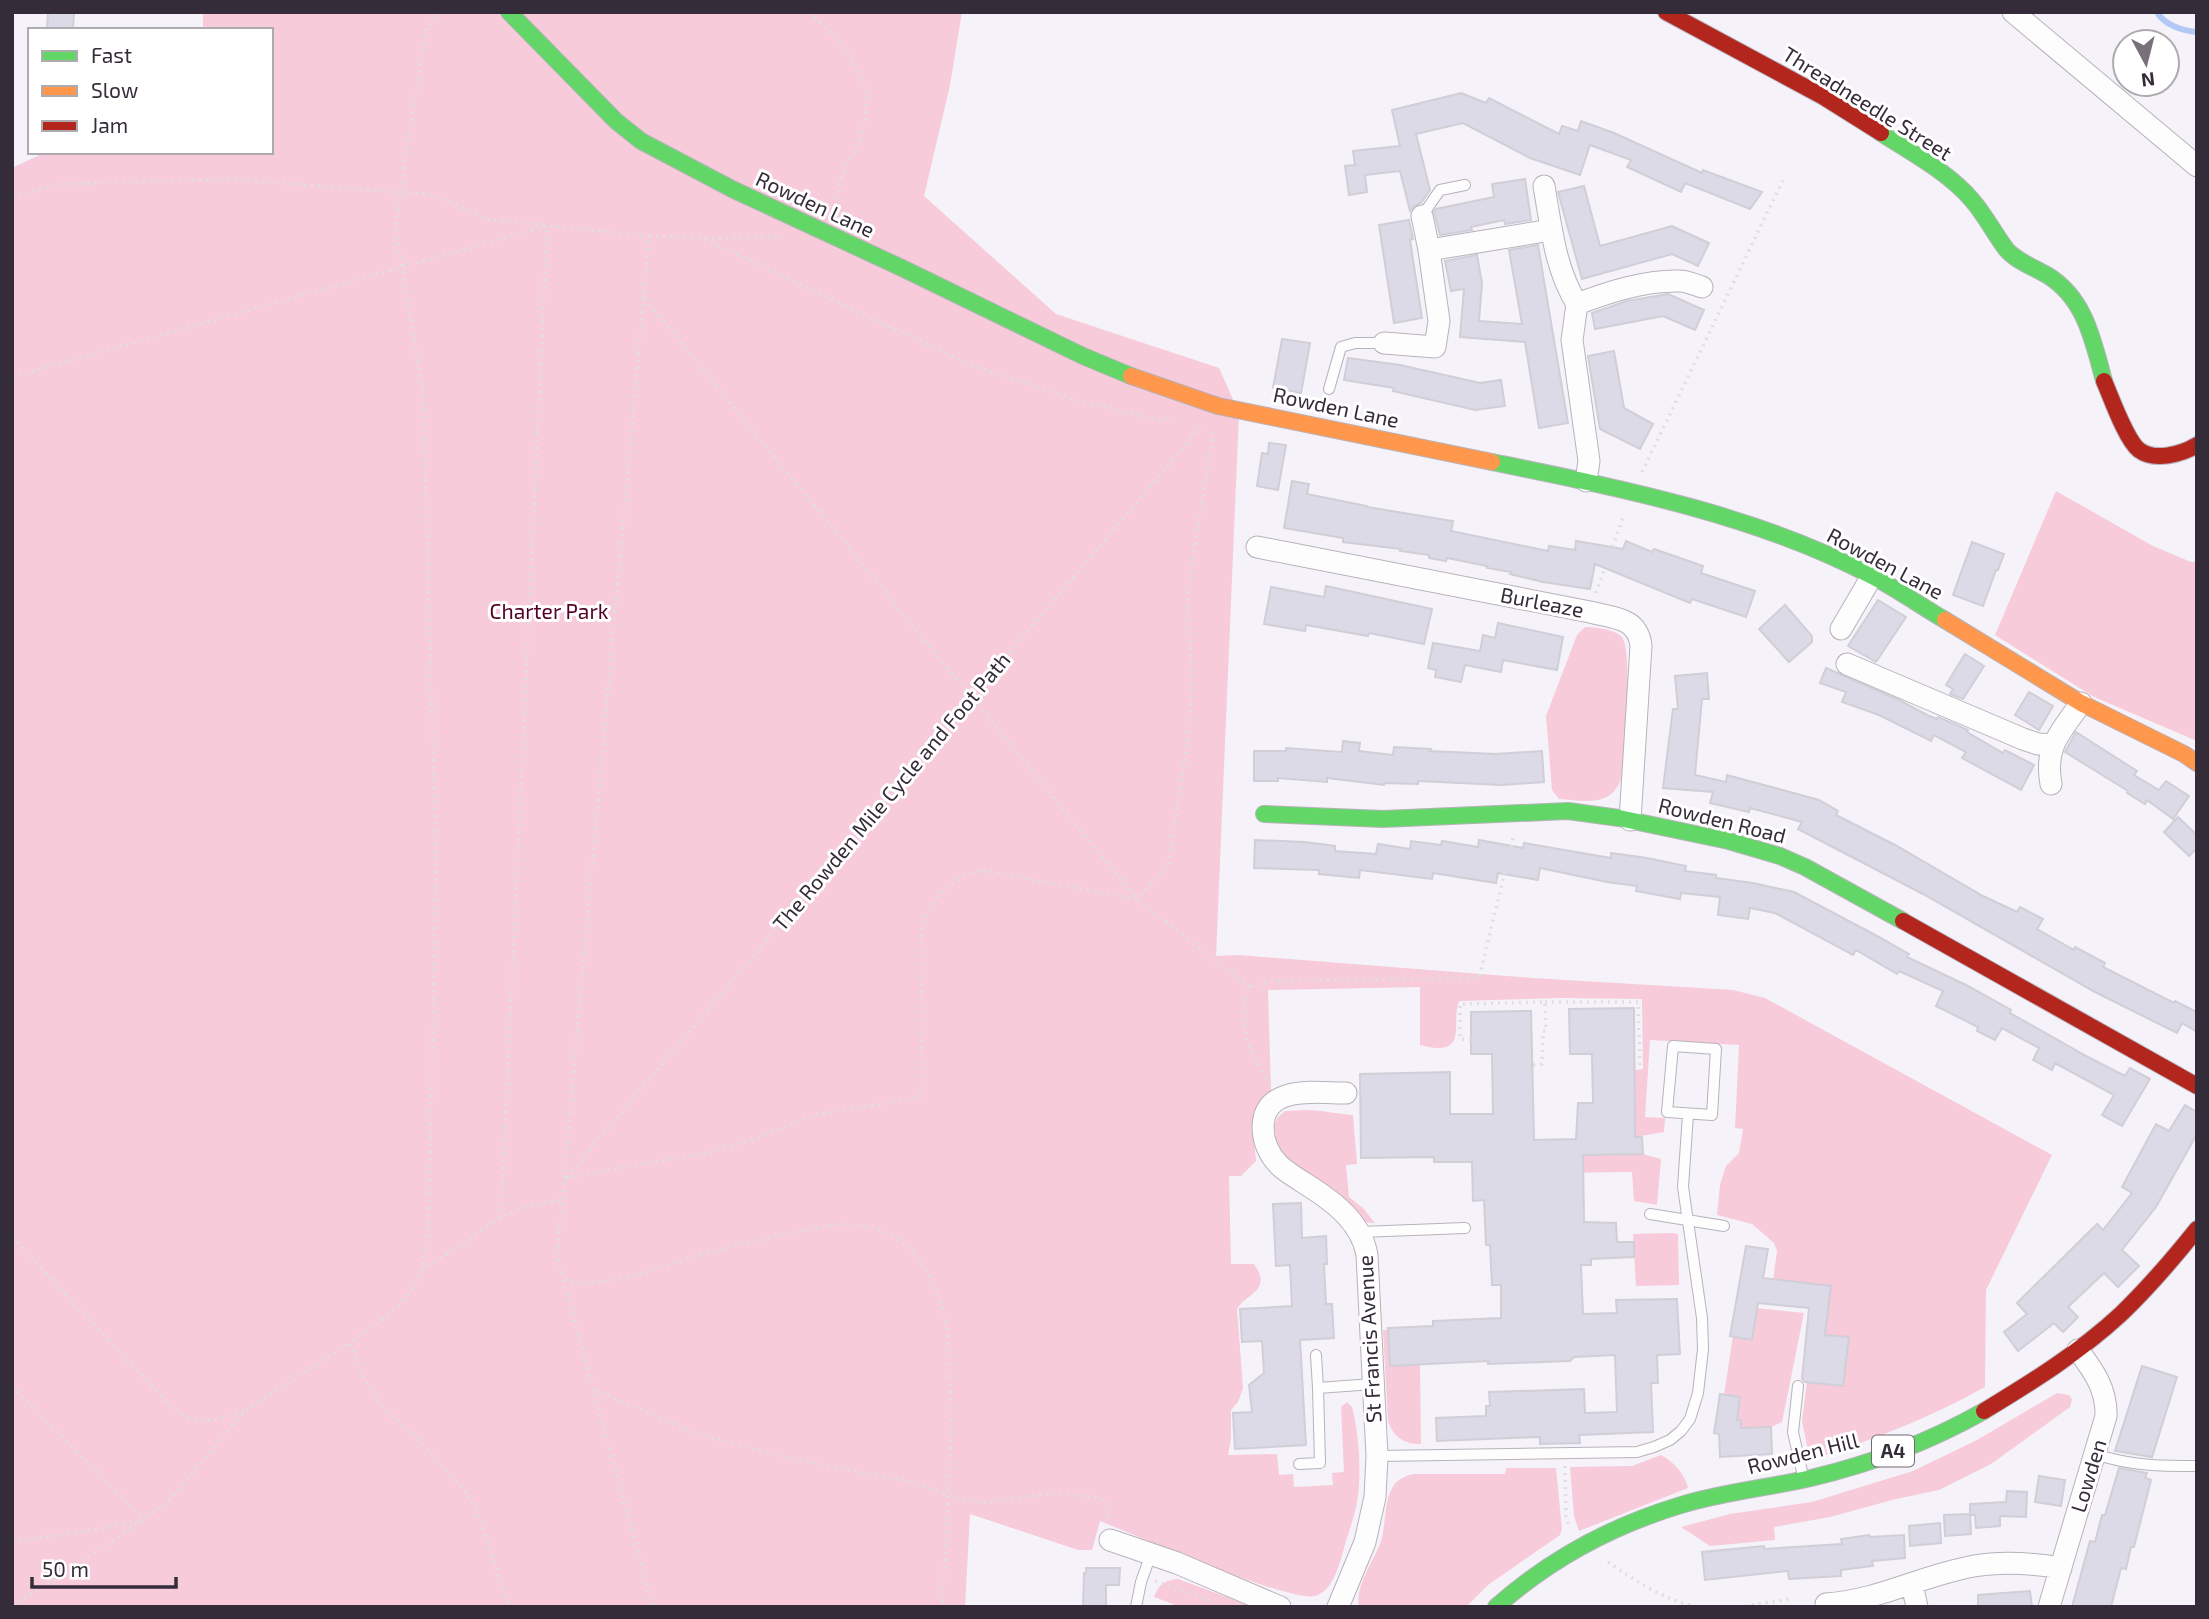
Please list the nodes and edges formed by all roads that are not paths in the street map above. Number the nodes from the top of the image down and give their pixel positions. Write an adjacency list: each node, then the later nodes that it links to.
1 (509, 12): 15 (street, Rowden Lane)
2 (1666, 12): 14 (street, Threadneedle Street)
3 (2013, 12): 4 (street)
4 (2197, 166)
5 (1465, 185): 7 (lane)
6 (1544, 186): 8 (street)
7 (1422, 216): 9 (street)
8 (1551, 230): 9 (street); 11 (street)
9 (1429, 250): 12 (street)
10 (1702, 287): 11 (street)
11 (1577, 304): 15 (street)
12 (1384, 342): 13 (lane)
13 (1329, 389)
14 (2197, 445)
15 (1586, 481): 17 (street, Rowden Lane)
16 (1257, 547): 25 (street, Burleaze)
17 (1872, 576): 18 (street); 20 (street, Rowden Lane)
18 (1841, 629)
19 (1847, 664): 21 (street)
20 (2081, 703): 21 (street); 22 (street, Rowden Lane)
21 (2052, 744): 23 (street)
22 (2197, 763)
23 (2051, 785)
24 (1264, 814): 25 (street, Rowden Road)
25 (1630, 820): 26 (street, Rowden Road)
26 (2197, 1086)
27 (1346, 1093): 34 (street, St Francis Avenue)
28 (1688, 1114): 28 (lane); 30 (lane)
29 (1650, 1214): 30 (lane)
30 (1688, 1219): 31 (lane); 41 (lane)
31 (1724, 1226)
32 (1465, 1228): 34 (lane)
33 (2197, 1229): 35 (street, Rowden Hill / A4)
34 (1360, 1232): 37 (street, St Francis Avenue)
35 (2078, 1350): 40 (street, Lowden); 44 (street, Rowden Hill / A4)
36 (1316, 1354): 39 (lane)
37 (1373, 1384): 39 (lane); 41 (street, St Francis Avenue)
38 (1798, 1386): 44 (lane)
39 (1318, 1388): 42 (lane)
40 (2095, 1454): 43 (lane); 47 (street, Lowden)
41 (1377, 1456): 52 (street, St Francis Avenue)
42 (1298, 1464)
43 (2197, 1466)
44 (1804, 1479): 53 (street, Rowden Hill / A4)
45 (1110, 1540): 46 (street)
46 (1151, 1554): 50 (lane); 51 (street)
47 (2061, 1567): 48 (street); 55 (street, Lowden)
48 (1912, 1584): 49 (street); 54 (street)
49 (1812, 1603)
50 (1136, 1607)
51 (1280, 1607)
52 (1338, 1607)
53 (1496, 1607)
54 (1917, 1607)
55 (2049, 1607)

